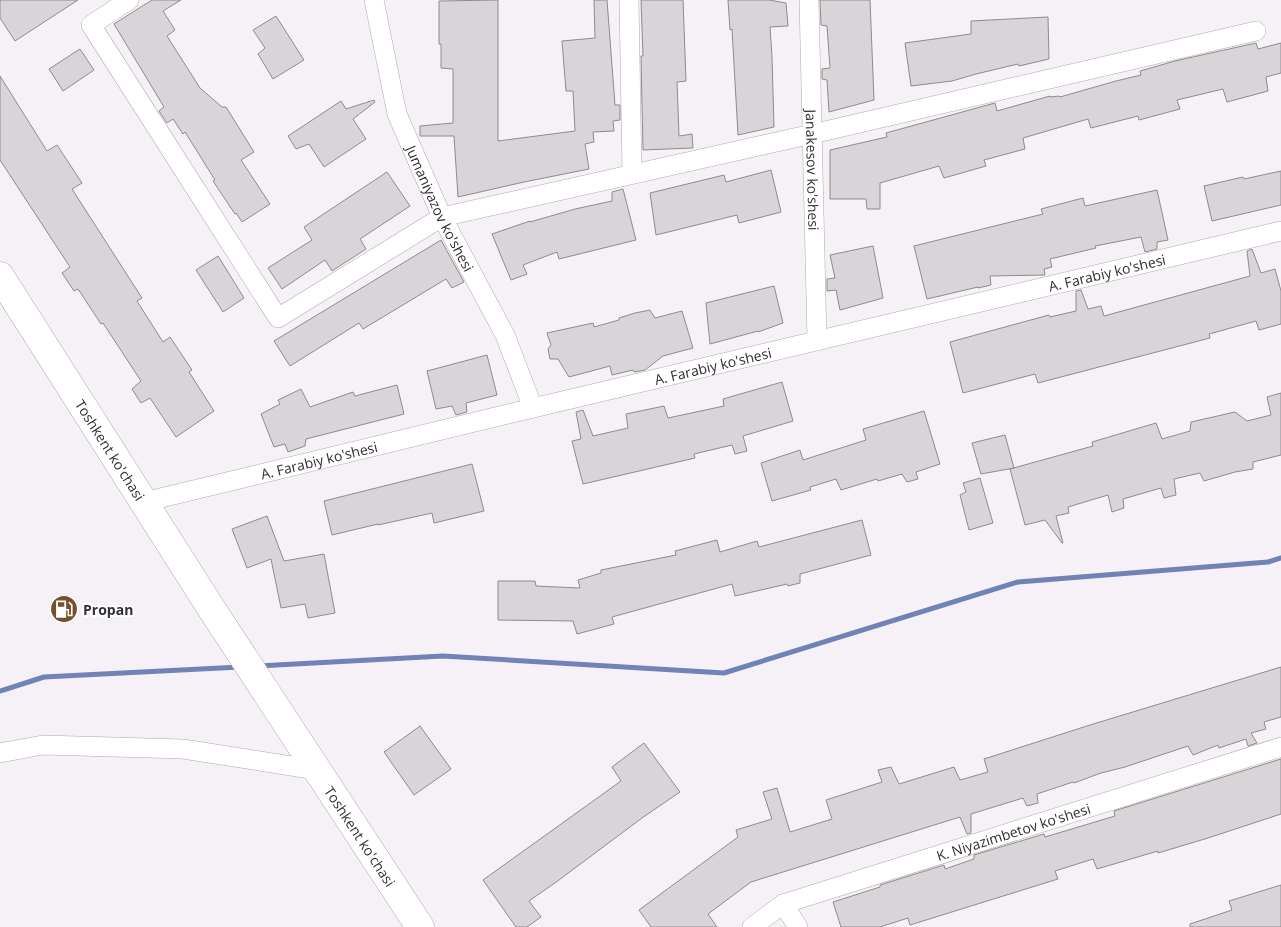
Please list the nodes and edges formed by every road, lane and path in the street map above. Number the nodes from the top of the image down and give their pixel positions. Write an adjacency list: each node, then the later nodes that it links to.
1 (130, 0): 8 (street)
2 (374, 0): 8 (street, Jumaniyazov ko'shesi)
3 (629, 0): 7 (street)
4 (809, 0): 6 (street, Janakesov ko'shesi)
5 (1256, 31): 6 (street)
6 (812, 134): 7 (street); 11 (street, Janakesov ko'shesi)
7 (632, 174): 8 (street)
8 (442, 217): 12 (street, Jumaniyazov ko'shesi)
9 (1281, 231): 11 (street, A. Farabiy ko'shesi)
10 (0, 276): 13 (highway, Toshkent ko'chasi)
11 (817, 341): 12 (street, A. Farabiy ko'shesi)
12 (533, 408): 13 (street, A. Farabiy ko'shesi)
13 (144, 502): 16 (highway, Toshkent ko'chasi)
14 (1281, 747): 17 (street, K. Niyazimbetov ko'shesi)
15 (0, 753): 16 (street)
16 (317, 770): 18 (highway, Toshkent ko'chasi)
17 (783, 904): 19 (street, K. Niyazimbetov ko'shesi); 20 (street)
18 (420, 927)
19 (752, 927)
20 (798, 927)

